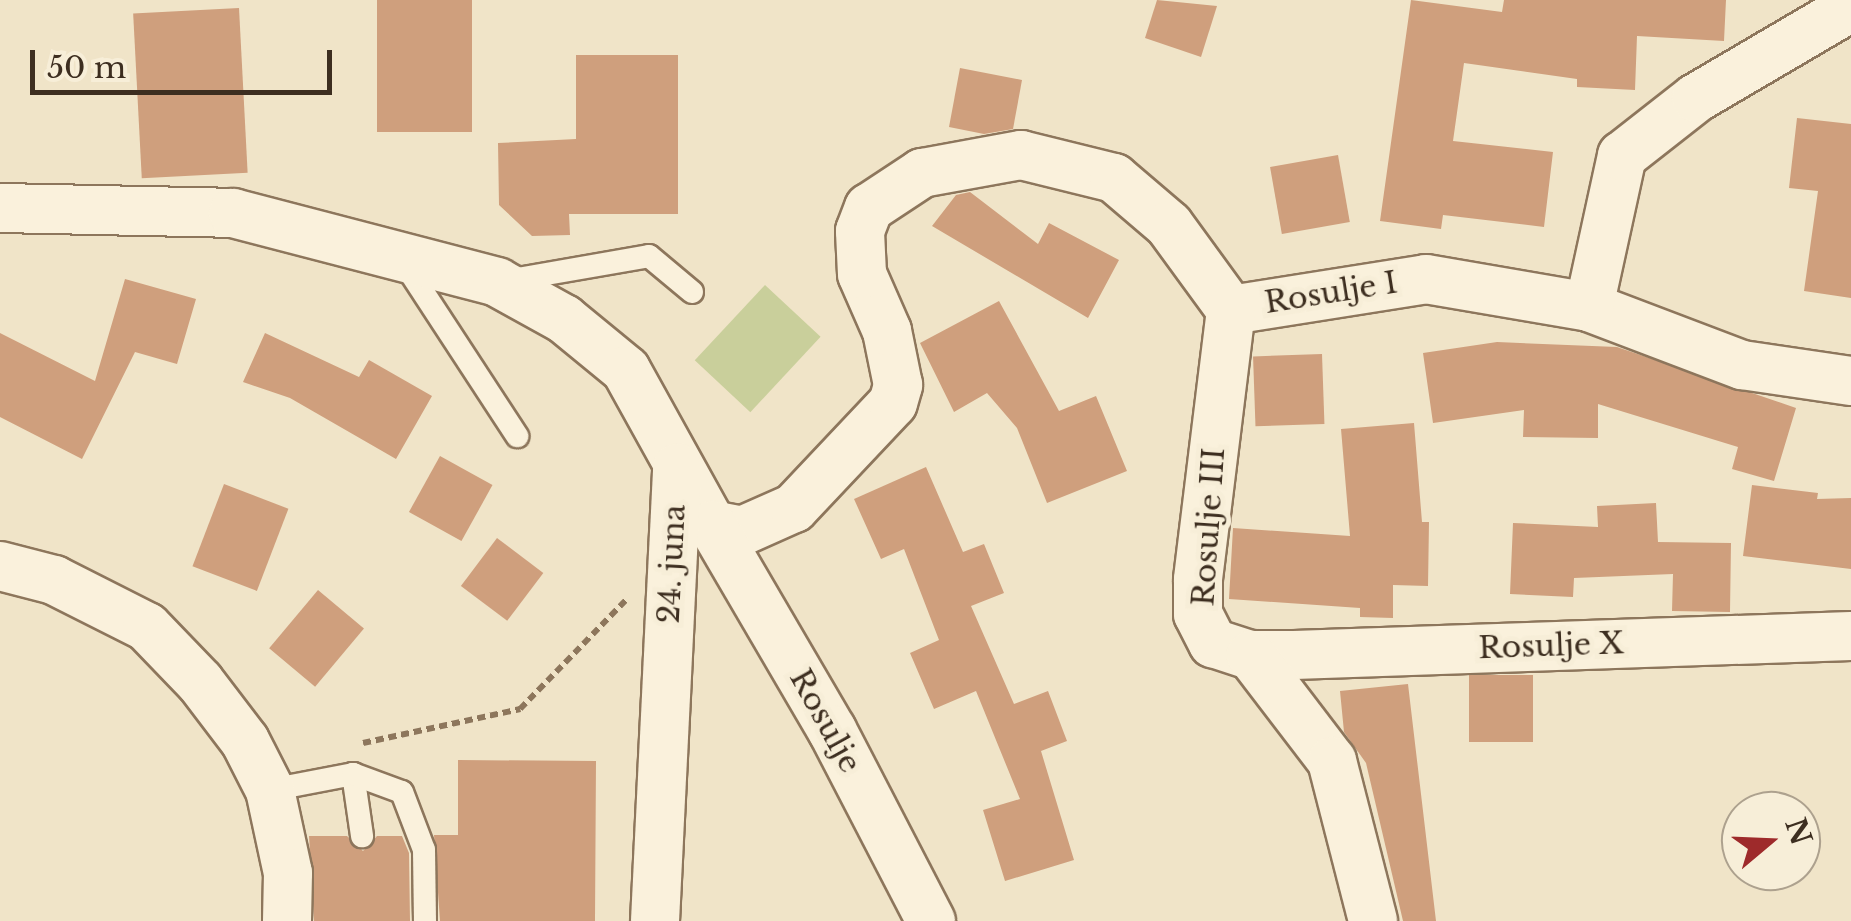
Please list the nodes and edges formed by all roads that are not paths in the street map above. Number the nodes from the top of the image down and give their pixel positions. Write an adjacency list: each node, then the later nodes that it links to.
1 (1851, 7): 6 (street)
2 (0, 208): 3 (street)
3 (400, 256): 4 (street); 9 (lane)
4 (497, 282): 5 (lane); 10 (street)
5 (692, 292)
6 (1589, 307): 7 (street, Rosulje I); 8 (street, Rosulje I)
7 (1230, 310): 11 (street, Rosulje I); 14 (street, Rosulje III)
8 (1851, 382)
9 (517, 436)
10 (677, 468): 11 (street); 21 (street, 24. juna)
11 (712, 524): 18 (street, Rosulje)
12 (0, 566): 16 (street)
13 (1851, 636): 14 (street, Rosulje X)
14 (1252, 654): 22 (street, Rosulje III)
15 (352, 774): 16 (lane); 17 (lane); 20 (lane)
16 (270, 790): 19 (street)
17 (362, 836)
18 (922, 909)
19 (287, 921)
20 (425, 921)
21 (655, 921)
22 (1373, 921)

